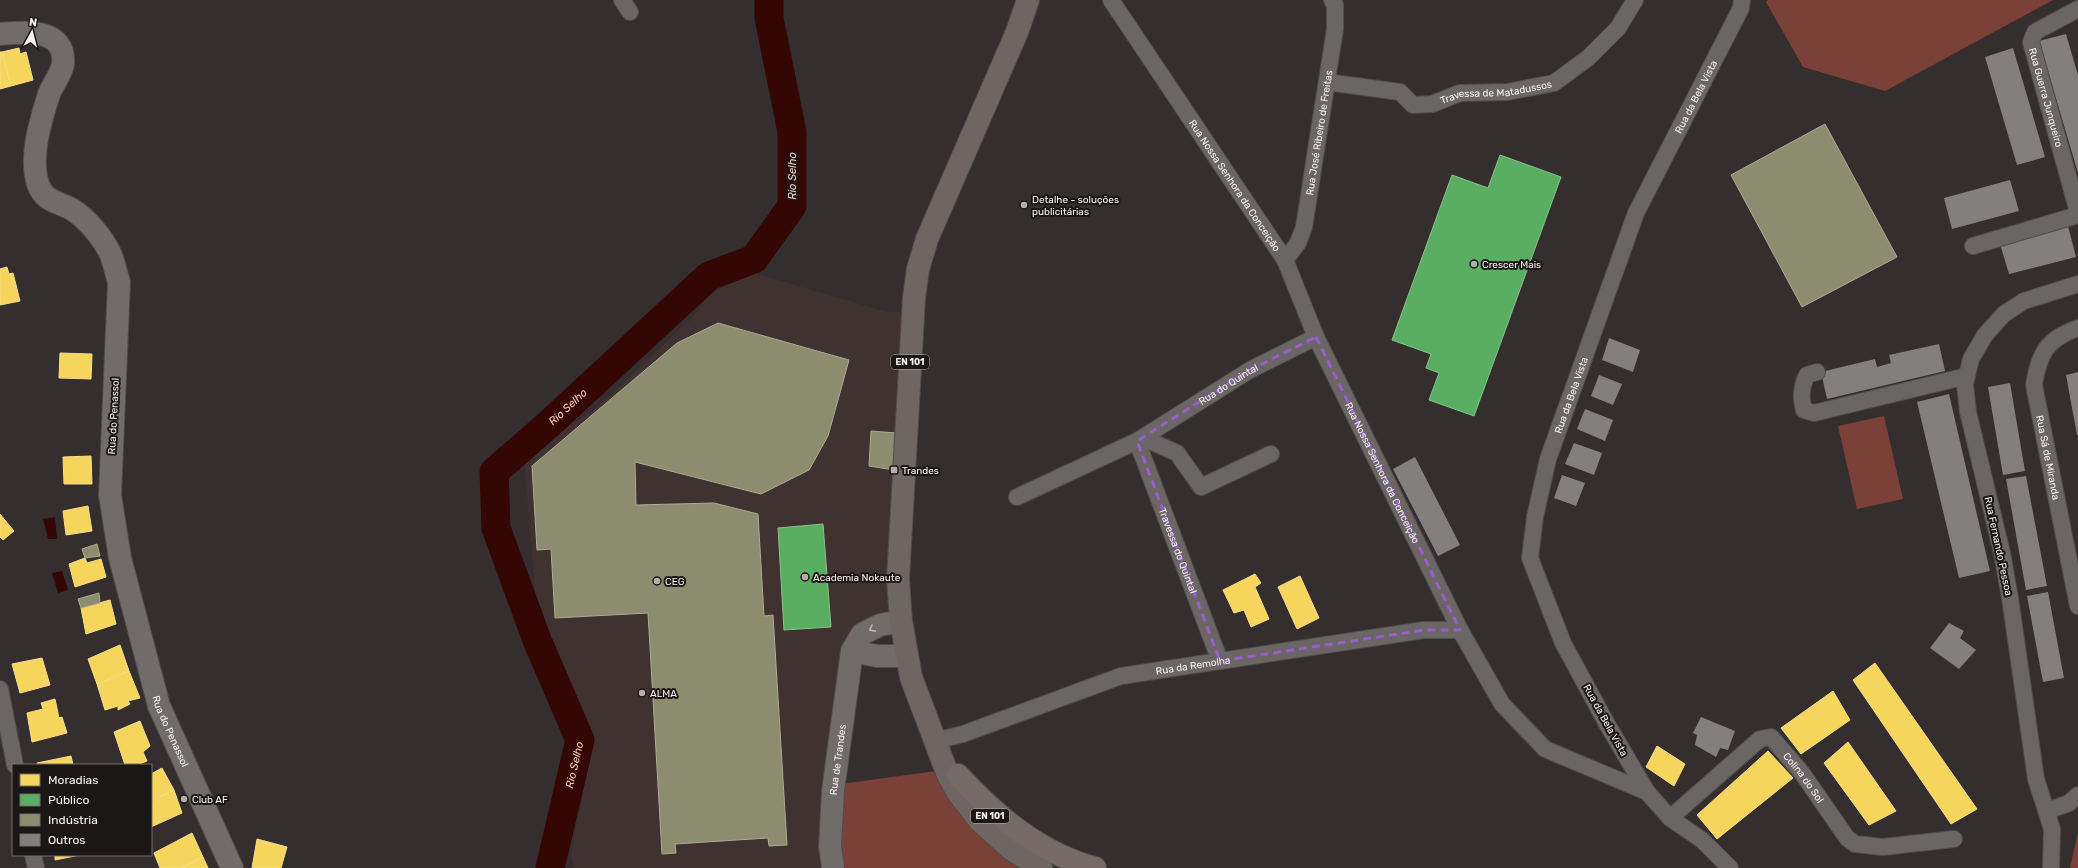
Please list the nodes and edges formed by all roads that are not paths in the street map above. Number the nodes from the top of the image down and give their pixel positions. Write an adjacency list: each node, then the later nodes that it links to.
1 (1028, 0): 21 (main road, EN 101)
2 (1112, 0): 11 (street, Rua Nossa Senhora da Conceição)
3 (1332, 0): 8 (street, Rua José Ribeiro de Freitas)
4 (1635, 0): 8 (street, Travessa de Matadussos)
5 (1742, 0): 30 (street, Rua da Bela Vista)
6 (2078, 9): 9 (street, Rua Guerra Junqueiro)
7 (0, 34): 38 (street, Rua do Penassol)
8 (1327, 82): 11 (street, Rua José Ribeiro de Freitas)
9 (2078, 213): 10 (street, Rua Guerra Junqueiro)
10 (1973, 246)
11 (1285, 260): 14 (street, Rua Nossa Senhora da Conceição)
12 (2078, 284): 16 (street, Rua Fernando Pessoa)
13 (2078, 328): 20 (street, Rua Sá de Miranda)
14 (1316, 337): 17 (street, Rua do Quintal); 22 (street, Rua Nossa Senhora da Conceição)
15 (1817, 372): 16 (street)
16 (1967, 376): 32 (street, Rua Fernando Pessoa)
17 (1140, 439): 18 (street); 19 (street, Rua do Quintal); 25 (street, Travessa do Quintal)
18 (1271, 454)
19 (1017, 497)
20 (2078, 606)
21 (901, 621): 23 (street, Rua de Trandes, one-way to 23); 24 (main road, EN 101)
22 (1460, 630): 25 (street, Rua da Remolha); 30 (street, Rua Nossa Senhora da Conceição)
23 (852, 651): 24 (street); 39 (street, Rua de Trandes)
24 (907, 656): 27 (main road, EN 101)
25 (1220, 661): 27 (street, Rua da Remolha)
26 (0, 689): 28 (street)
27 (935, 742): 29 (main road, EN 101); 40 (main road, EN 101)
28 (15, 764)
29 (958, 774): 41 (main road, EN 101); 42 (highway)
30 (1647, 792): 33 (street, Rua Nossa Senhora da Conceição)
31 (2078, 795): 32 (street)
32 (2047, 811): 36 (street, Rua Fernando Pessoa)
33 (1670, 818): 34 (street, Colina do Sol); 43 (street, Rua Nossa Senhora da Conceição)
34 (1954, 839)
35 (33, 856): 37 (street)
36 (2051, 865)
37 (36, 868)
38 (232, 868)
39 (833, 868)
40 (1041, 868)
41 (1066, 868)
42 (1095, 868)
43 (1730, 868)

